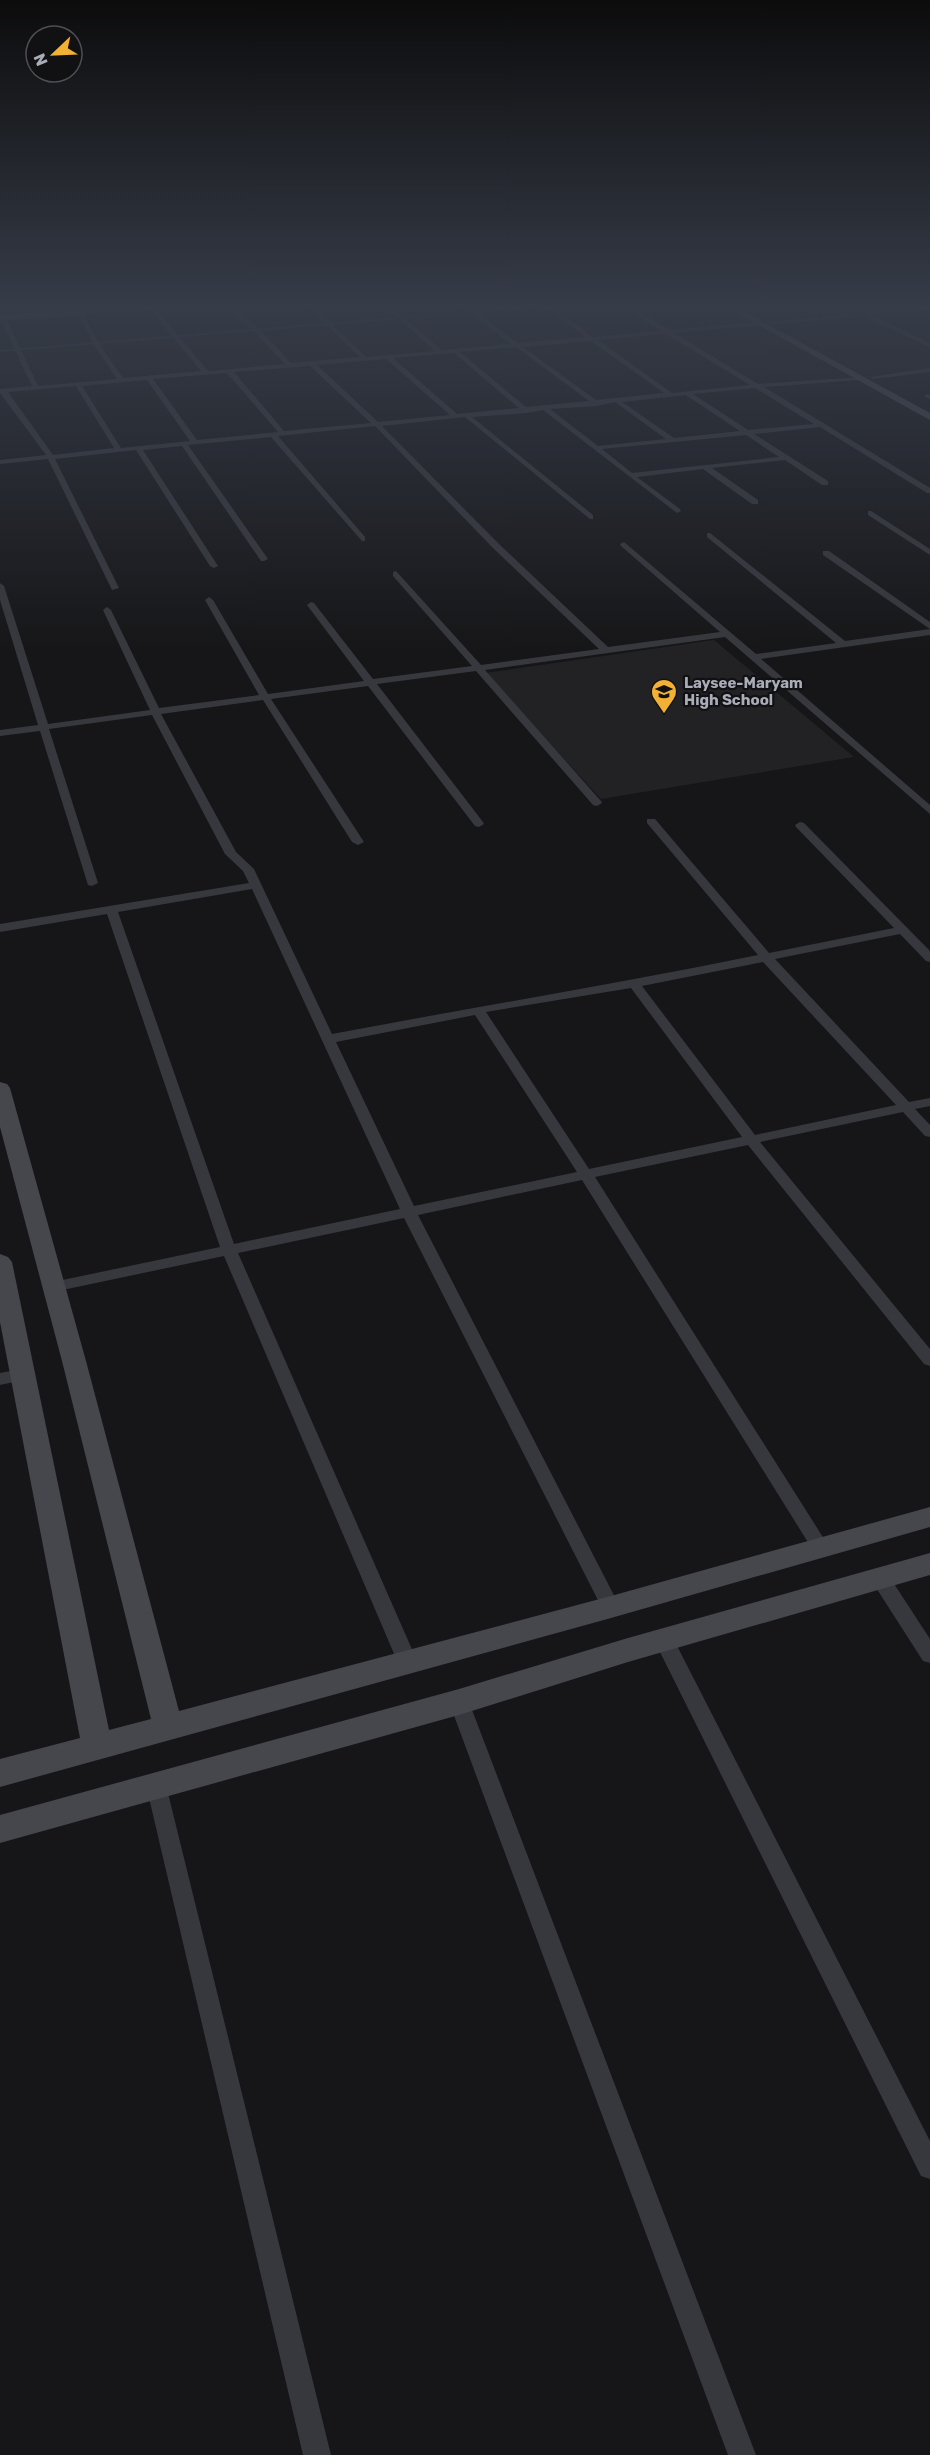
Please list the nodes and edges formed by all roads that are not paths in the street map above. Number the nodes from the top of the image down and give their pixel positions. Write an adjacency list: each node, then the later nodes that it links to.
1 (25, 422): 23 (street)
2 (101, 422): 22 (street)
3 (180, 422): 18 (street)
4 (272, 422): 15 (street)
5 (373, 422): 12 (street)
6 (411, 422): 12 (street)
7 (474, 422): 33 (street)
8 (562, 422): 21 (street)
9 (646, 422): 17 (street)
10 (729, 422): 14 (street)
11 (816, 422): 13 (street)
12 (377, 425): 15 (street); 52 (street)
13 (822, 425): 14 (street); 29 (street)
14 (747, 433): 17 (street); 24 (street)
15 (283, 434): 16 (street)
16 (273, 435): 18 (street); 35 (street)
17 (672, 440): 21 (street)
18 (195, 443): 19 (street)
19 (184, 444): 20 (street); 39 (street)
20 (138, 448): 22 (street); 40 (street)
21 (597, 448): 27 (street)
22 (119, 450): 23 (street)
23 (51, 457): 25 (street); 43 (street)
24 (786, 458): 26 (street); 28 (street)
25 (0, 462)
26 (705, 467): 27 (street); 30 (street)
27 (631, 475): 31 (street)
28 (825, 483)
29 (930, 491)
30 (755, 502)
31 (677, 511)
32 (871, 513): 38 (street)
33 (590, 517)
34 (710, 536): 51 (street)
35 (362, 539)
36 (624, 544): 50 (street)
37 (826, 553): 48 (street)
38 (930, 553)
39 (264, 559)
40 (214, 566)
41 (396, 574): 54 (street)
42 (0, 586): 47 (street)
43 (115, 588)
44 (209, 600): 56 (street)
45 (311, 605): 55 (street)
46 (107, 610): 57 (street)
47 (4, 611): 58 (street)
48 (930, 626)
49 (930, 632): 51 (street)
50 (726, 634): 52 (street); 53 (street)
51 (843, 644): 53 (street)
52 (607, 651): 54 (street)
53 (755, 657): 61 (street)
54 (479, 668): 55 (street); 60 (street)
55 (372, 683): 56 (street); 63 (street)
56 (266, 698): 57 (street); 65 (street)
57 (156, 713): 58 (street); 67 (street)
58 (45, 727): 59 (street); 66 (street)
59 (0, 733)
60 (597, 803)
61 (930, 811)
62 (651, 821): 71 (street)
63 (479, 824)
64 (800, 825): 70 (street)
65 (358, 842)
66 (92, 883)
67 (256, 885): 68 (street); 75 (street)
68 (111, 909): 69 (street); 83 (street)
69 (0, 928)
70 (902, 930): 71 (street); 72 (street)
71 (765, 956): 73 (street); 78 (street)
72 (930, 958)
73 (634, 984): 74 (street); 80 (street)
74 (478, 1010): 75 (street); 81 (street)
75 (329, 1039): 82 (street)
76 (0, 1088): 85 (main road)
77 (930, 1102): 78 (street)
78 (906, 1107): 79 (street); 80 (street)
79 (930, 1133)
80 (752, 1141): 81 (street); 86 (street)
81 (586, 1174): 82 (street); 89 (street)
82 (410, 1212): 83 (street); 92 (street)
83 (229, 1250): 85 (street); 95 (street)
84 (0, 1262): 87 (main road)
85 (53, 1287): 97 (main road)
86 (930, 1360)
87 (11, 1377): 98 (main road)
88 (930, 1517): 89 (main road)
89 (820, 1547): 92 (main road)
90 (930, 1564): 91 (main road)
91 (880, 1578): 93 (main road); 94 (street)
92 (611, 1607): 95 (main road)
93 (664, 1640): 96 (main road); 102 (street)
94 (930, 1655)
95 (408, 1663): 97 (main road)
96 (459, 1702): 100 (main road); 104 (street)
97 (168, 1726): 98 (main road)
98 (97, 1746): 99 (main road)
99 (0, 1773)
100 (156, 1785): 101 (main road); 103 (street)
101 (0, 1829)
102 (930, 2167)
103 (317, 2455)
104 (742, 2455)

